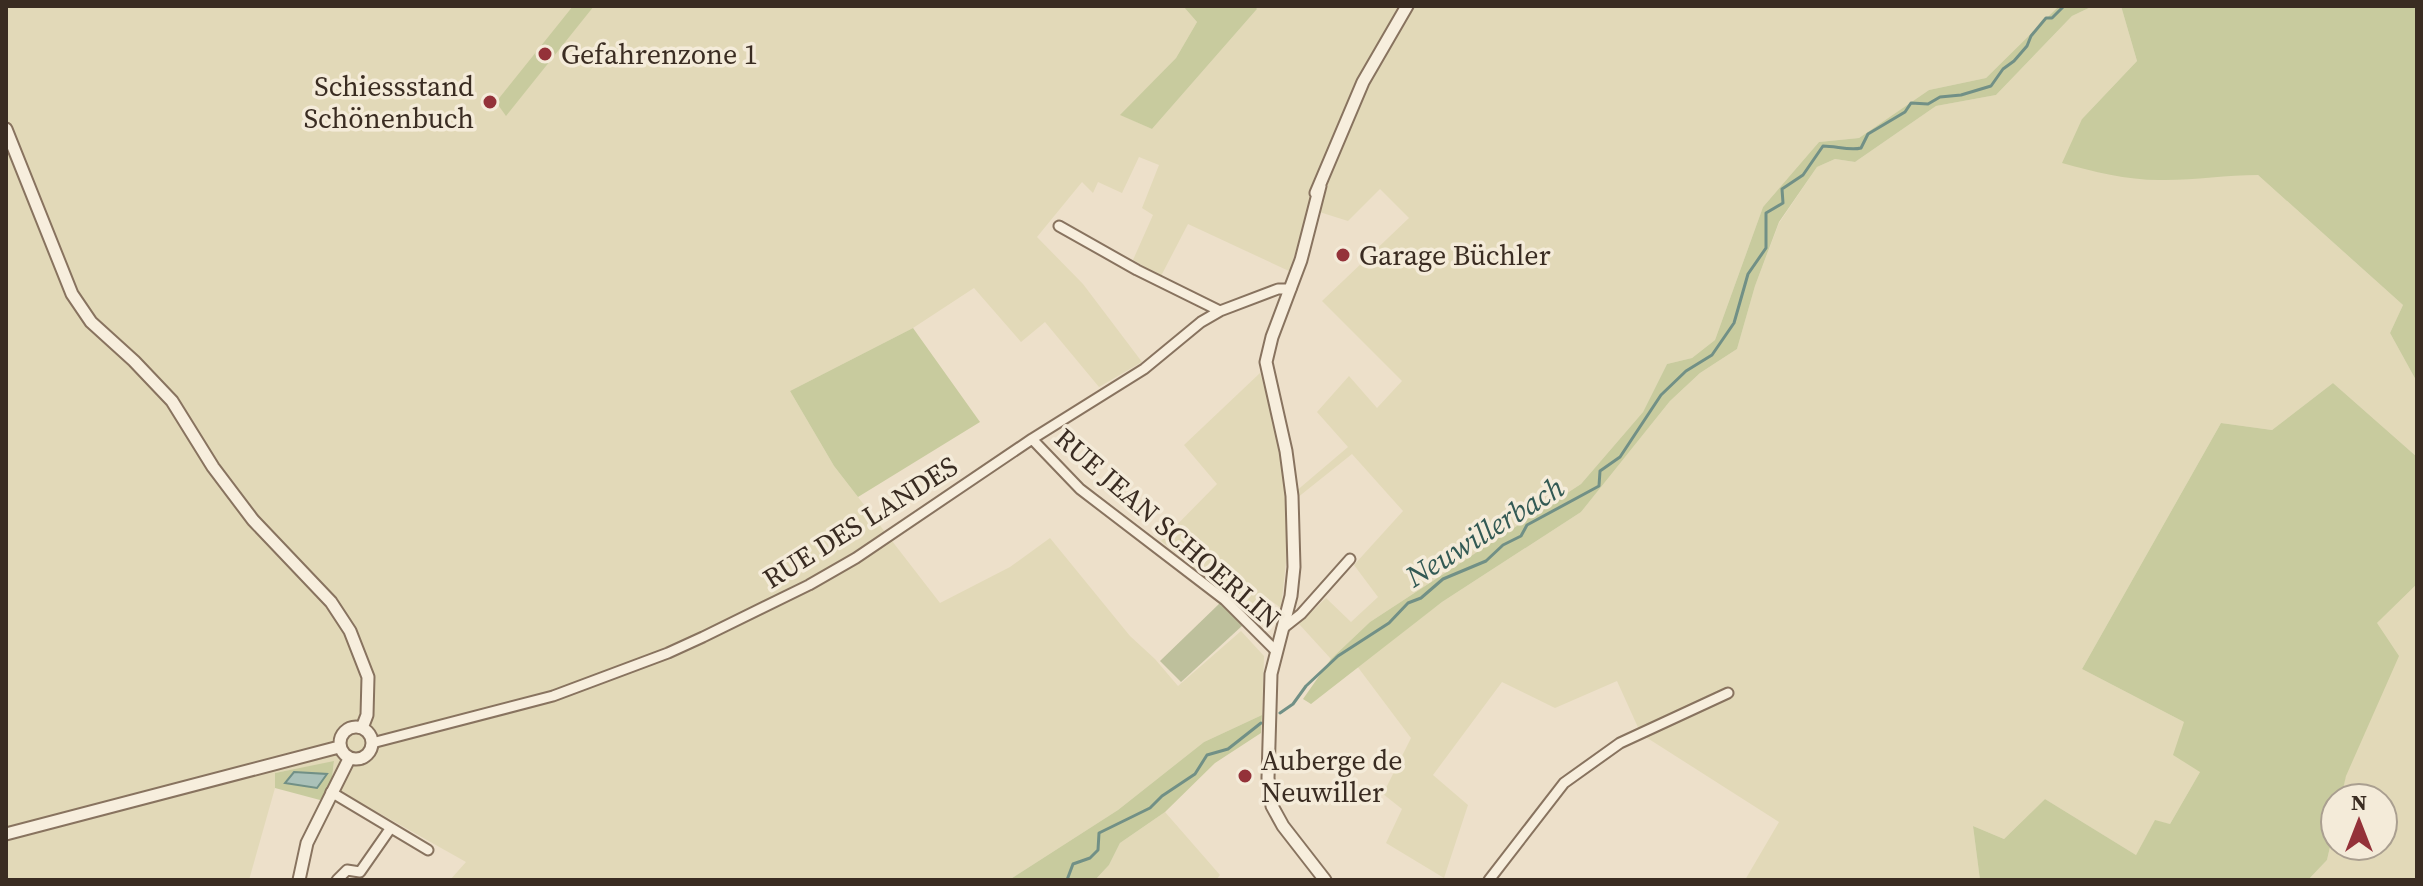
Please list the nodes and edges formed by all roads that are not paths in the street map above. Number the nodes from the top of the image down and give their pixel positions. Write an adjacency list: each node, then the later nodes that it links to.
1 (1407, 6): 4 (street)
2 (6, 129): 11 (street)
3 (1059, 226): 5 (street)
4 (1291, 289): 5 (street, RUE DES LANDES); 8 (street)
5 (1220, 311): 6 (street, RUE DES LANDES)
6 (1032, 439): 9 (street, RUE JEAN SCHOERLIN); 12 (street, RUE DES LANDES)
7 (1350, 559): 8 (street)
8 (1282, 629): 9 (street)
9 (1275, 650): 21 (street)
10 (1728, 693): 22 (street)
11 (362, 728): 12 (street); 13 (street)
12 (372, 743): 14 (street)
13 (339, 747): 14 (street); 17 (street)
14 (349, 759): 15 (street)
15 (331, 792): 16 (street); 19 (street)
16 (390, 829): 18 (street); 20 (street)
17 (6, 834)
18 (428, 850)
19 (299, 880)
20 (337, 880)
21 (1325, 880)
22 (1489, 880)

